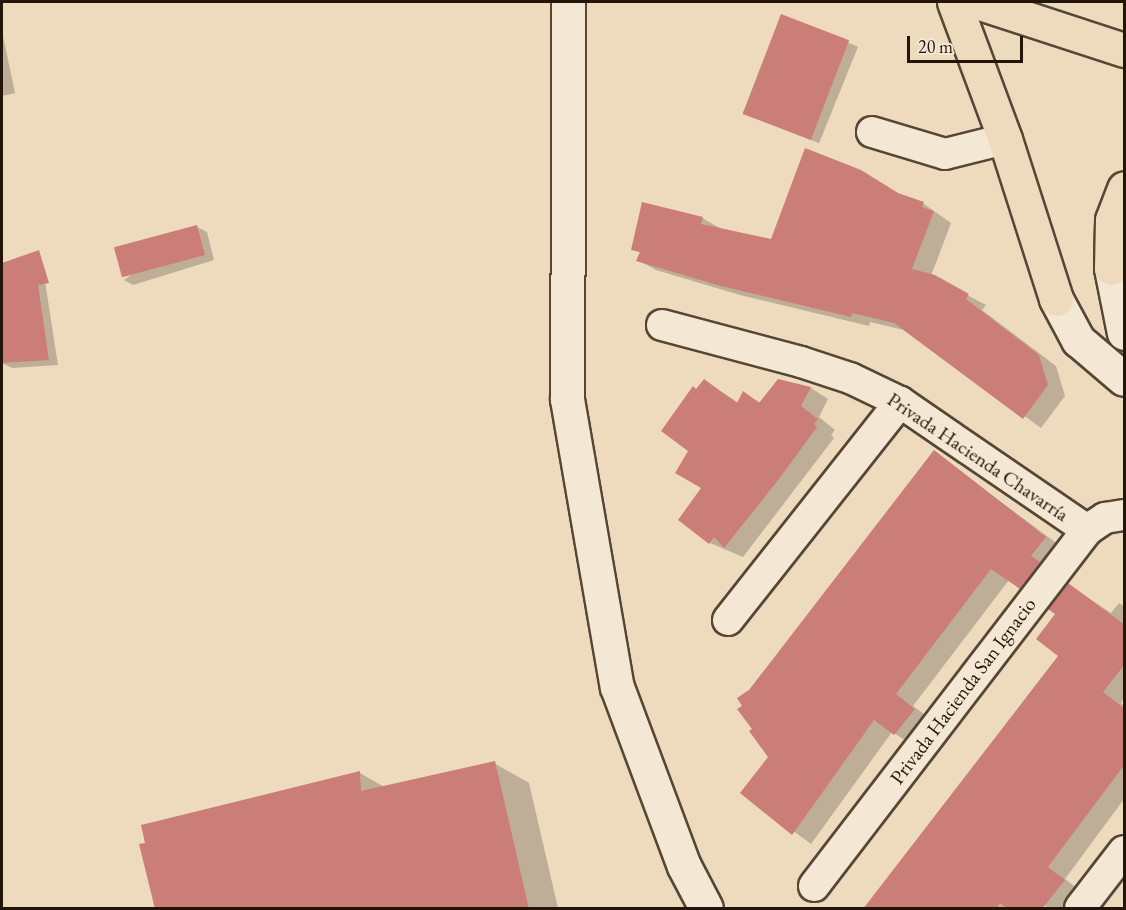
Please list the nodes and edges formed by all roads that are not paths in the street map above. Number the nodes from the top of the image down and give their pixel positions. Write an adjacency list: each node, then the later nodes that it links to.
1 (568, 2): 19 (street)
2 (954, 2): 6 (main road)
3 (977, 2): 4 (main road)
4 (1125, 50)
5 (872, 132): 6 (street)
6 (1005, 139): 9 (main road)
7 (1125, 188): 8 (main road)
8 (1111, 268): 11 (street)
9 (1056, 299): 12 (street)
10 (662, 325): 13 (street, Privada Hacienda Chavarría)
11 (1125, 333)
12 (1125, 379)
13 (900, 402): 15 (street, Privada Hacienda Chavarría); 16 (street)
14 (1125, 515): 15 (street, Privada Hacienda San Ignacio)
15 (1087, 530): 18 (street, Privada Hacienda San Ignacio)
16 (728, 620)
17 (1125, 851): 20 (street)
18 (814, 886)
19 (706, 909)
20 (1080, 909)

